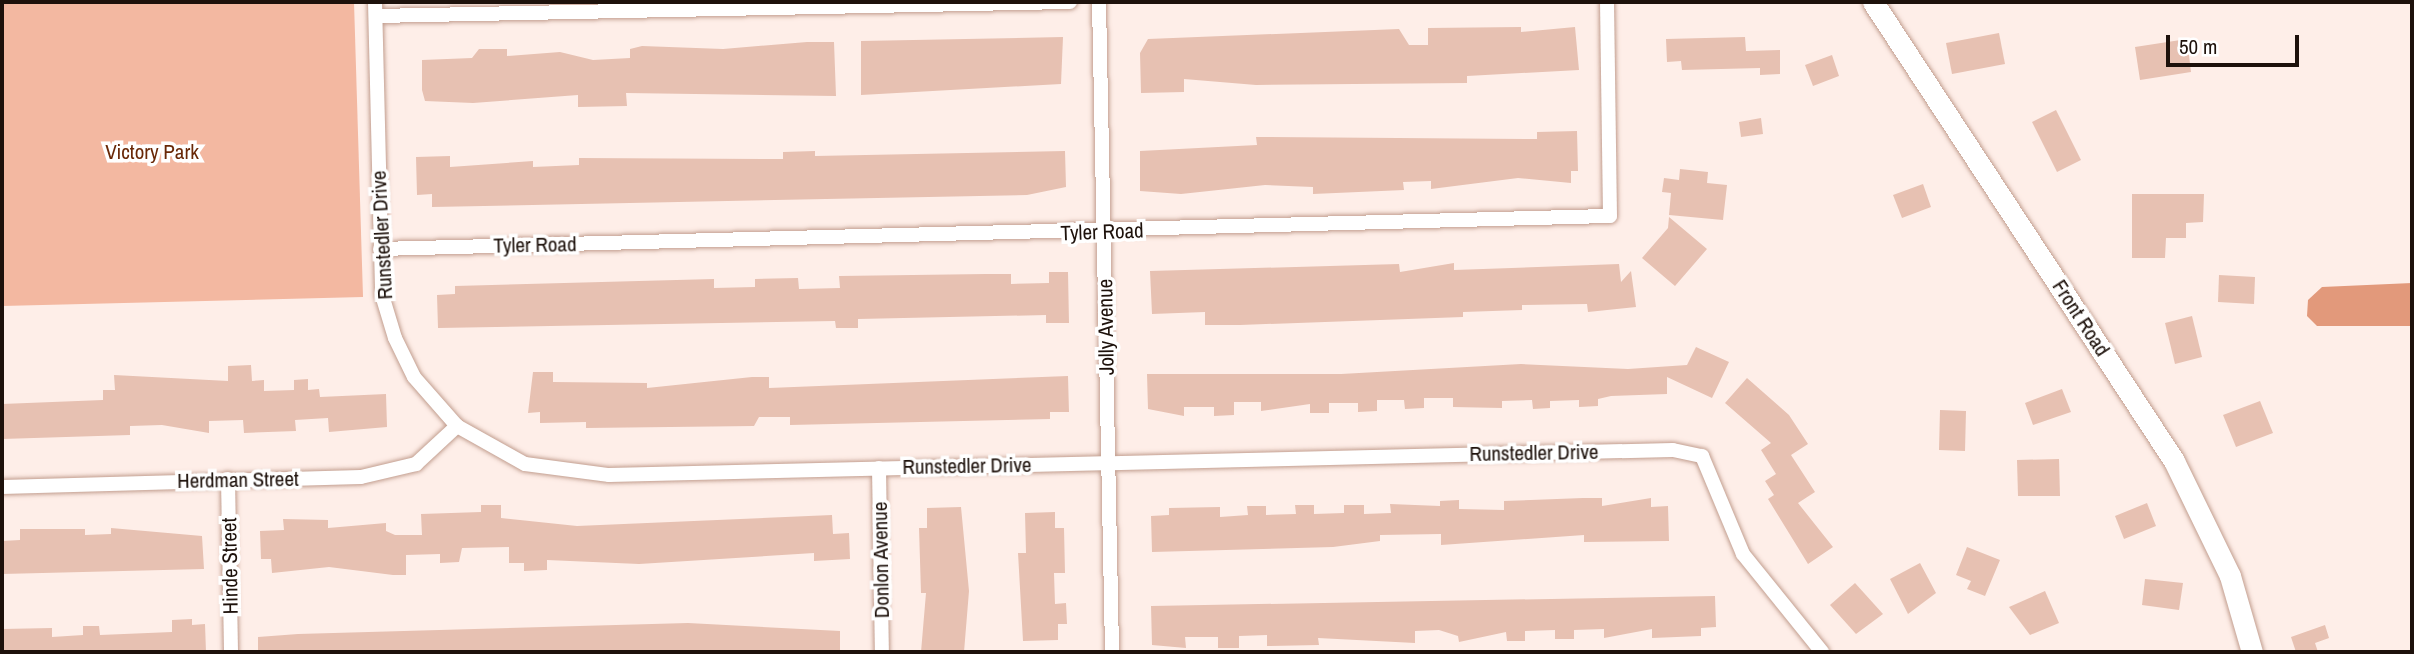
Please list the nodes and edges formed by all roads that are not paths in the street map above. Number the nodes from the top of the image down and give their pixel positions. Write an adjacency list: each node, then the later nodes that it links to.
1 (1070, 2): 5 (street)
2 (1099, 2): 6 (street, Jolly Avenue)
3 (1607, 2): 6 (street, Tyler Road)
4 (1873, 2): 17 (main road, Front Road)
5 (375, 9): 7 (street, Runstedler Drive)
6 (1104, 232): 7 (street, Tyler Road); 9 (street, Jolly Avenue)
7 (380, 249): 8 (street, Runstedler Drive)
8 (457, 426): 10 (street, Runstedler Drive); 11 (street, Herdman Street)
9 (1109, 464): 10 (street, Runstedler Drive); 15 (street, Jolly Avenue); 16 (street, Runstedler Drive)
10 (879, 468): 14 (street, Donlon Avenue)
11 (228, 480): 12 (street, Herdman Street); 13 (street, Hinde Street)
12 (2, 487)
13 (231, 652)
14 (882, 652)
15 (1112, 652)
16 (1822, 652)
17 (2252, 652)

